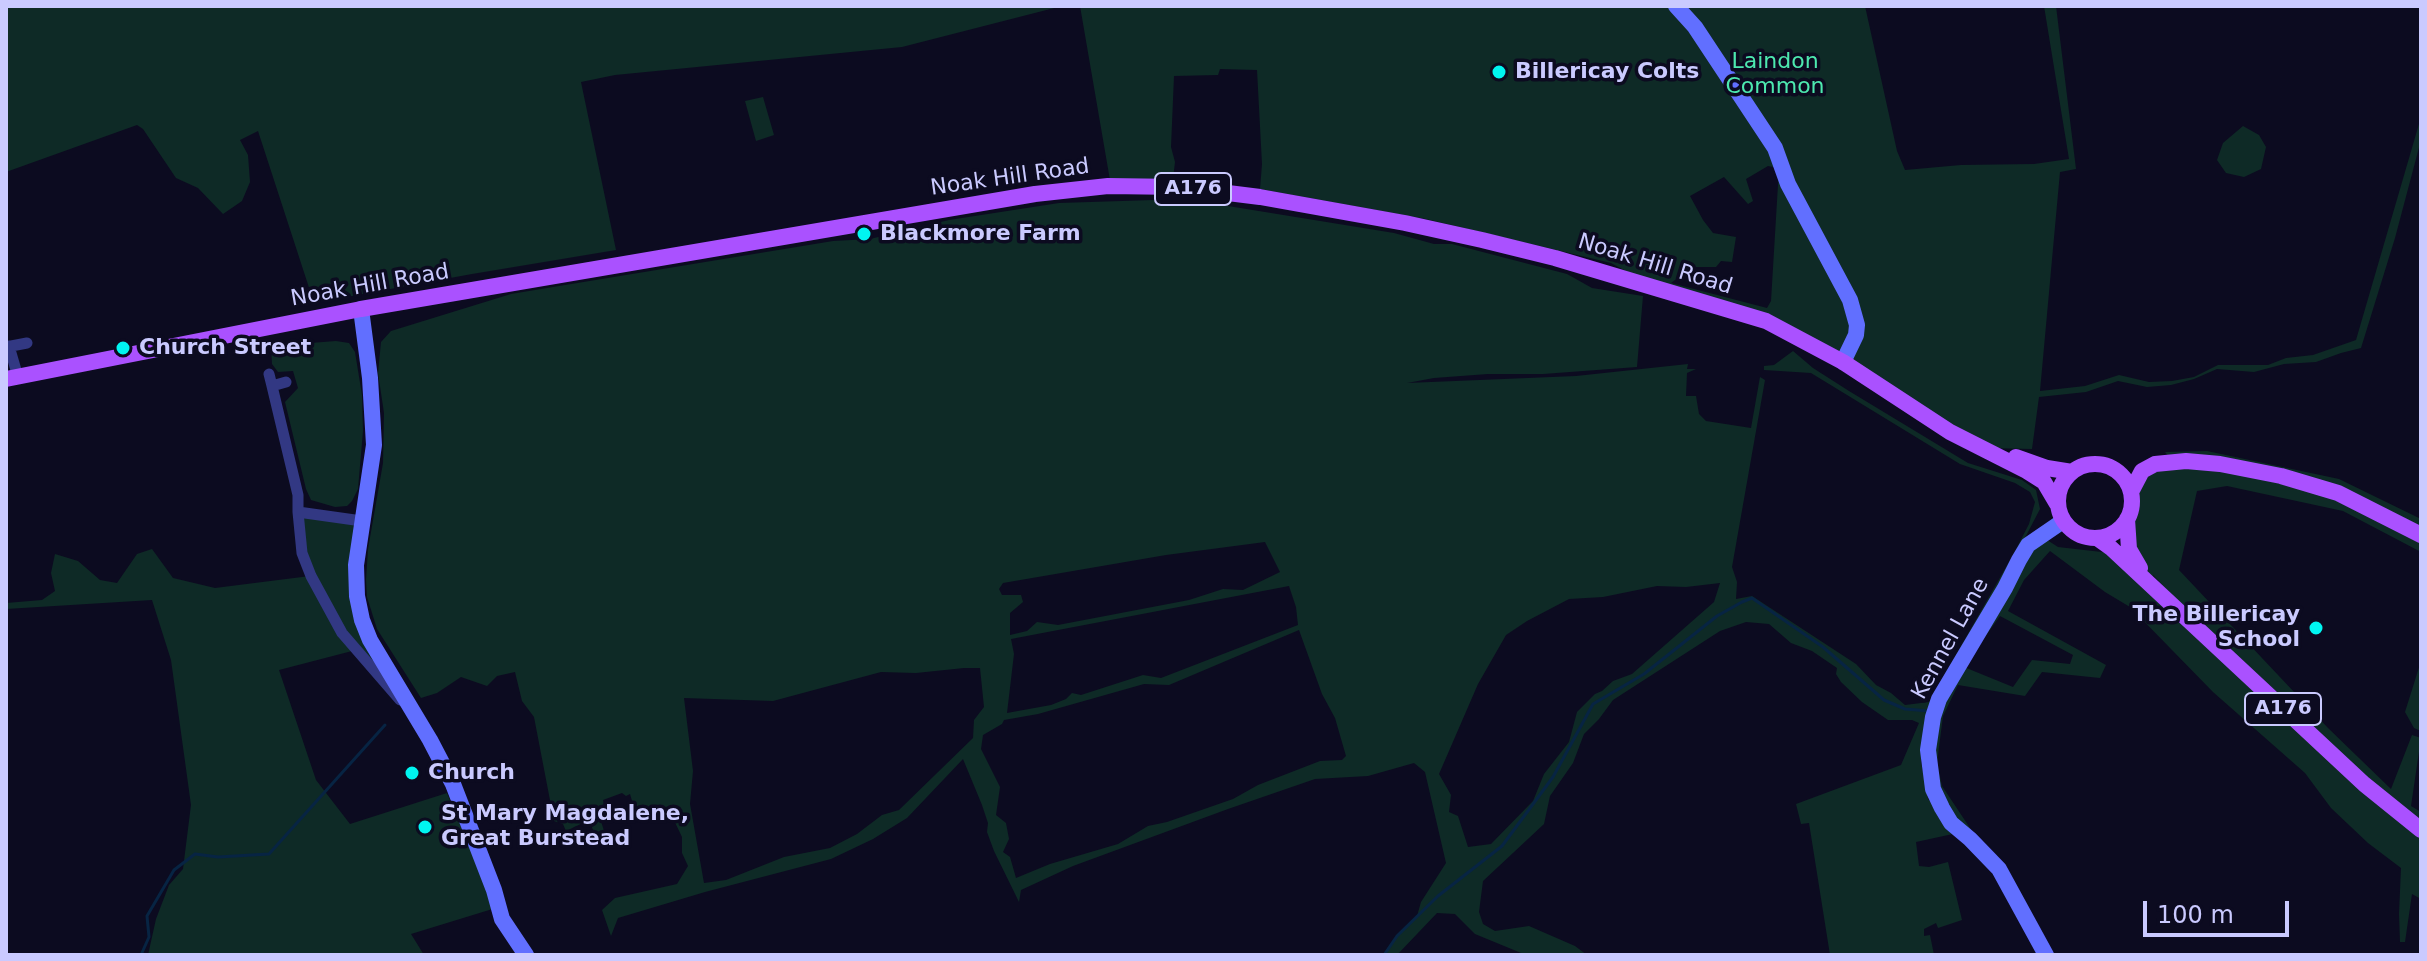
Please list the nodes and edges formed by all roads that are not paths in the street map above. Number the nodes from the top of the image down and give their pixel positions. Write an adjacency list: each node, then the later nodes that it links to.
1 (1676, 6): 5 (street)
2 (361, 309): 5 (main road, Noak Hill Road / A176); 6 (main road, Noak Hill Road / A176); 14 (street)
3 (27, 343): 4 (street)
4 (7, 347): 6 (street)
5 (1843, 362): 8 (main road, Noak Hill Road / A176)
6 (12, 378)
7 (286, 382): 12 (street)
8 (1984, 448): 9 (main road, Noak Hill Road / A176); 11 (main road, Noak Hill Road / A176)
9 (2072, 472): 10 (main road); 11 (main road)
10 (2131, 492): 13 (main road); 16 (main road)
11 (2057, 504): 15 (main road)
12 (298, 512): 14 (street); 19 (street)
13 (2127, 519): 17 (main road); 18 (main road, A176)
14 (362, 521): 19 (street)
15 (2063, 521): 17 (main road); 22 (street, Kennel Lane)
16 (2421, 535)
17 (2097, 538): 18 (main road, A176)
18 (2149, 583): 20 (main road, A176)
19 (414, 713): 21 (street)
20 (2421, 830)
21 (526, 955)
22 (2046, 955)

